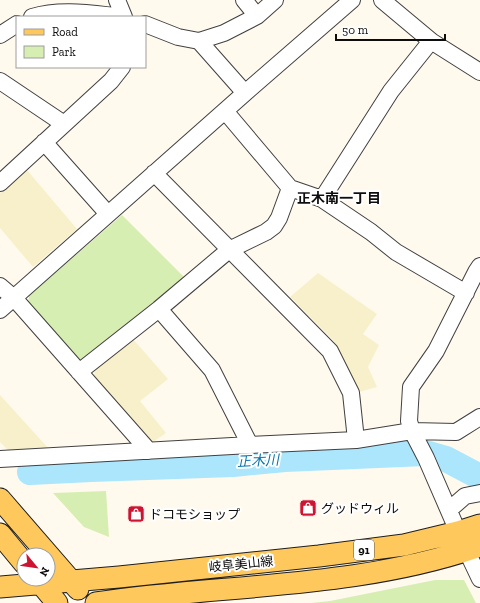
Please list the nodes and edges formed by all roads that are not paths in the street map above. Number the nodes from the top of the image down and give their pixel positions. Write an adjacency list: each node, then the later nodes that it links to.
1 (116, 0): 8 (street)
2 (244, 0): 9 (street)
3 (275, 0): 9 (street)
4 (352, 0): 18 (street)
5 (391, 3): 14 (street)
6 (35, 16): 7 (street)
7 (112, 16)
8 (124, 16)
9 (257, 16): 13 (street)
10 (16, 25): 12 (street)
11 (147, 29): 13 (street)
12 (0, 35)
13 (199, 41): 18 (street)
14 (431, 41): 16 (street); 25 (street)
15 (121, 68): 20 (street)
16 (480, 72)
17 (0, 81): 20 (street)
18 (245, 93): 19 (street)
19 (225, 111): 22 (street); 24 (street)
20 (64, 124): 21 (street)
21 (44, 142): 23 (street); 26 (street)
22 (154, 173): 26 (street); 27 (street)
23 (0, 183)
24 (290, 188): 25 (street); 27 (street)
25 (322, 199): 30 (street)
26 (108, 214): 31 (street)
27 (229, 250): 32 (street); 37 (street)
28 (480, 266): 30 (street)
29 (0, 286): 31 (street)
30 (466, 293): 36 (street)
31 (14, 298): 33 (street); 34 (street)
32 (159, 309): 34 (street); 38 (street)
33 (0, 310)
34 (79, 372): 39 (street)
35 (480, 417): 36 (street)
36 (412, 431): 37 (street); 43 (street)
37 (356, 440): 38 (street)
38 (250, 445): 39 (street)
39 (149, 451): 40 (street)
40 (0, 459)
41 (480, 494): 43 (street)
42 (0, 499): 51 (main road)
43 (449, 510): 45 (street)
44 (480, 525): 45 (main road, 岐阜美山線 / 91)
45 (458, 532): 47 (street); 51 (main road, 岐阜美山線 / 91)
46 (0, 534): 48 (main road)
47 (473, 548): 49 (street); 57 (main road, 岐阜美山線 / 91)
48 (16, 553)
49 (480, 577)
50 (56, 582): 51 (main road, 岐阜美山線 / 91)
51 (71, 582): 56 (main road)
52 (16, 585): 53 (main road, 岐阜美山線 / 91)
53 (0, 587)
54 (44, 587): 55 (main road)
55 (57, 603)
56 (91, 603)
57 (96, 603)

